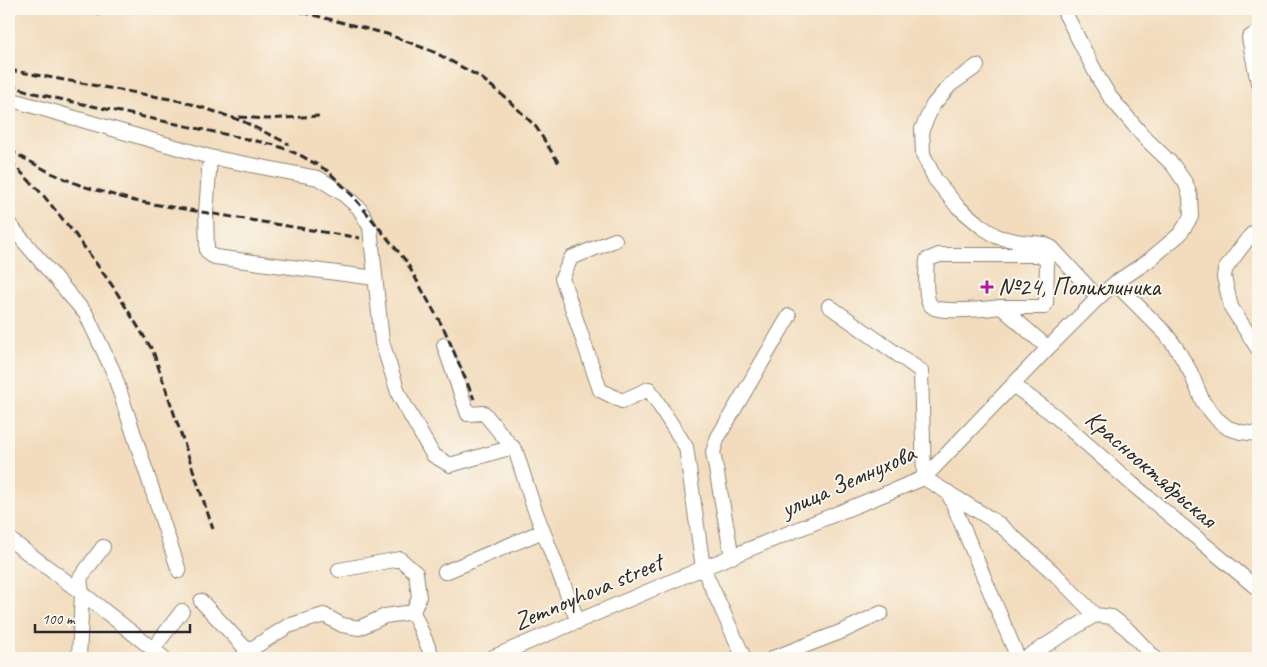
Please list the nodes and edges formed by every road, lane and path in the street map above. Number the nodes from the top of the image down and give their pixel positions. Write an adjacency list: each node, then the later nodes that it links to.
1 (1063, 9): 11 (street, улица Земнухова)
2 (1258, 32): 4 (street)
3 (977, 66): 12 (street)
4 (1258, 82)
5 (9, 99): 6 (street)
6 (210, 158): 10 (street); 10 (street)
7 (9, 224): 30 (street)
8 (1258, 230): 18 (street)
9 (615, 240): 28 (street)
10 (375, 278): 21 (street)
11 (1115, 283): 12 (street, улица Земнухова); 20 (street)
12 (1098, 298): 17 (street, улица Земнухова)
13 (829, 306): 22 (street)
14 (1001, 307): 14 (street); 17 (street)
15 (789, 316): 27 (street)
16 (444, 346): 21 (street)
17 (1048, 348): 19 (street, улица Земнухова)
18 (1258, 349)
19 (1013, 385): 22 (street, улица Земнухова); 32 (street, Краснооктябрьская)
20 (1258, 434)
21 (512, 447): 24 (street)
22 (924, 478): 23 (street); 27 (street, улица Земнухова)
23 (948, 492): 38 (street); 48 (street)
24 (543, 531): 31 (street); 39 (street)
25 (9, 539): 33 (street)
26 (103, 547): 33 (street)
27 (732, 557): 28 (street, улица Земнухова)
28 (703, 568): 39 (street, Zemnoyhova street); 46 (street)
29 (339, 570): 36 (street)
30 (179, 571)
31 (445, 572)
32 (1258, 589)
33 (82, 593): 40 (street); 42 (street)
34 (201, 601): 41 (street)
35 (182, 610): 40 (street)
36 (413, 612): 41 (street); 44 (street)
37 (882, 613): 47 (street)
38 (1095, 615): 49 (street); 50 (street)
39 (578, 622): 45 (street, Zemnoyhova street)
40 (153, 649): 43 (street)
41 (244, 655)
42 (79, 658)
43 (164, 658)
44 (433, 658)
45 (491, 658)
46 (744, 658)
47 (773, 658)
48 (1018, 658)
49 (1025, 658)
50 (1155, 658)

